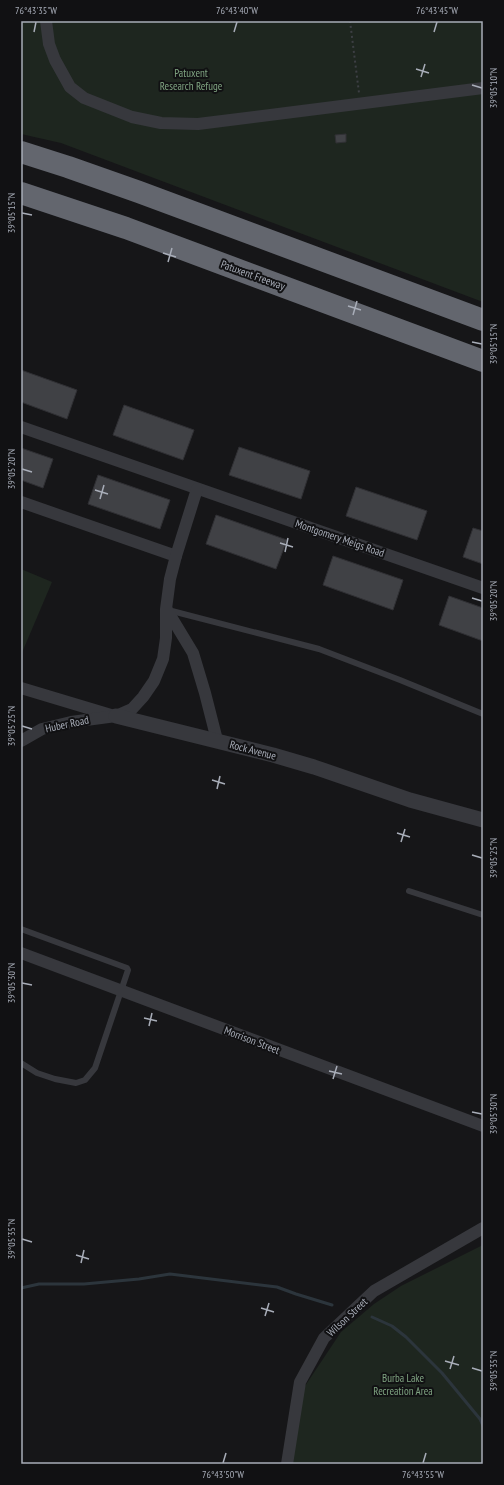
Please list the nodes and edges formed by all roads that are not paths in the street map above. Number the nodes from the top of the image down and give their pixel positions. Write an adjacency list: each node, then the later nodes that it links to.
1 (46, 21): 2 (street)
2 (483, 88)
3 (21, 152): 5 (highway)
4 (21, 193): 6 (highway, Patuxent Freeway)
5 (483, 320)
6 (483, 361)
7 (21, 427): 8 (street, Montgomery Meigs Road)
8 (197, 489): 10 (street); 11 (street, Montgomery Meigs Road)
9 (21, 502): 10 (street)
10 (176, 556): 12 (street)
11 (483, 588)
12 (166, 610): 14 (lane); 15 (street); 16 (street)
13 (21, 688): 15 (street, Rock Avenue)
14 (483, 714)
15 (116, 716): 16 (street, Rock Avenue); 17 (street, Huber Road)
16 (217, 740): 18 (street, Rock Avenue)
17 (21, 741)
18 (483, 820)
19 (409, 891): 20 (lane)
20 (483, 915)
21 (21, 928): 23 (lane)
22 (21, 954): 23 (street, Morrison Street)
23 (122, 991): 24 (lane); 25 (street, Morrison Street)
24 (21, 1063)
25 (483, 1126)
26 (483, 1228): 27 (street, Wilson Street)
27 (287, 1464)

